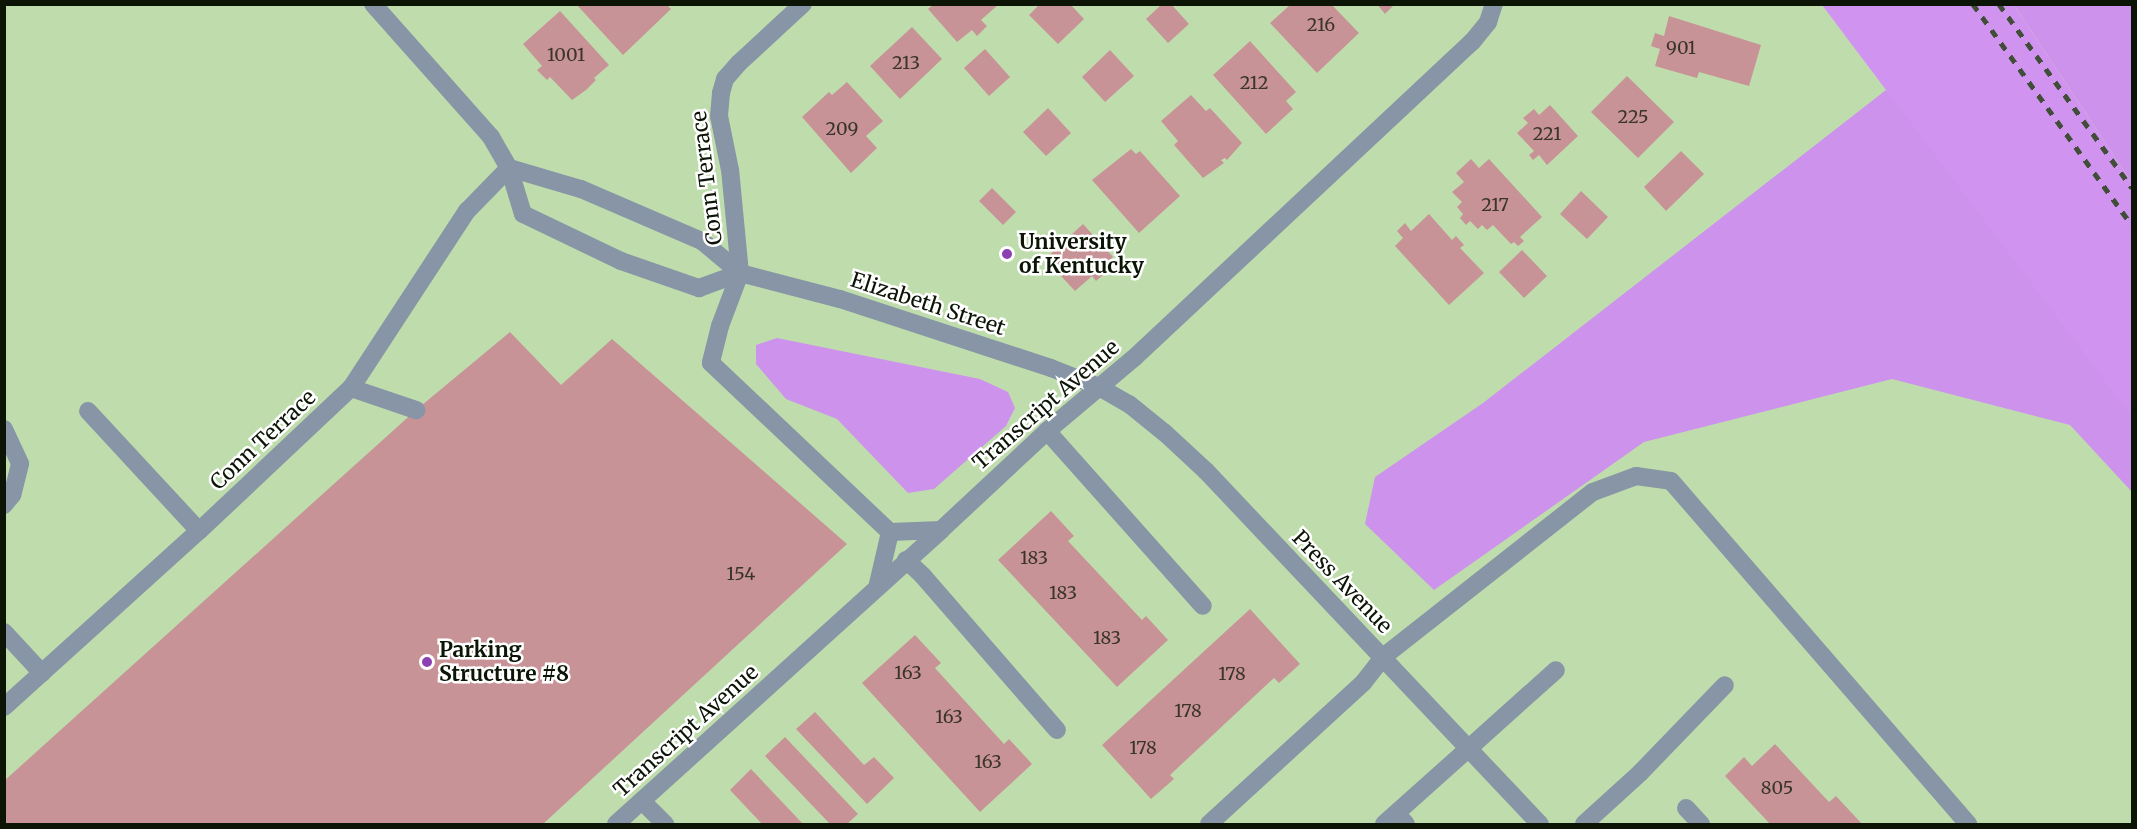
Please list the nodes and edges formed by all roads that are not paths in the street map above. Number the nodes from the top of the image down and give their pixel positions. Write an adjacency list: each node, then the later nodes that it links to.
1 (373, 4): 4 (street)
2 (803, 4): 5 (street, Conn Terrace)
3 (1493, 6): 6 (street, Transcript Avenue)
4 (509, 168): 5 (street, Elizabeth Street); 5 (street); 7 (street, Conn Terrace)
5 (740, 273): 6 (street, Elizabeth Street); 15 (street)
6 (1099, 387): 11 (street, Transcript Avenue); 20 (street, Press Avenue)
7 (351, 388): 8 (street); 14 (street, Conn Terrace)
8 (416, 410)
9 (88, 411): 14 (street)
10 (4, 429): 12 (street)
11 (1047, 431): 13 (street, Transcript Avenue); 18 (street)
12 (4, 505)
13 (941, 530): 15 (street); 16 (street, Transcript Avenue)
14 (199, 531): 22 (street, Conn Terrace)
15 (890, 532): 17 (street)
16 (906, 560): 17 (street, Transcript Avenue); 25 (street)
17 (877, 588): 27 (street, Transcript Avenue)
18 (1203, 606)
19 (4, 632): 22 (street)
20 (1383, 657): 26 (street, Press Avenue); 32 (street); 36 (street)
21 (1556, 670): 26 (street)
22 (42, 673): 24 (street, Conn Terrace)
23 (1725, 685): 34 (street)
24 (4, 707)
25 (1058, 729)
26 (1468, 749): 29 (street); 33 (street, Press Avenue)
27 (642, 801): 30 (street, Transcript Avenue); 31 (street)
28 (1686, 808): 35 (street)
29 (1396, 821)
30 (616, 825)
31 (665, 825)
32 (1209, 825)
33 (1540, 825)
34 (1584, 825)
35 (1701, 825)
36 (1968, 825)

